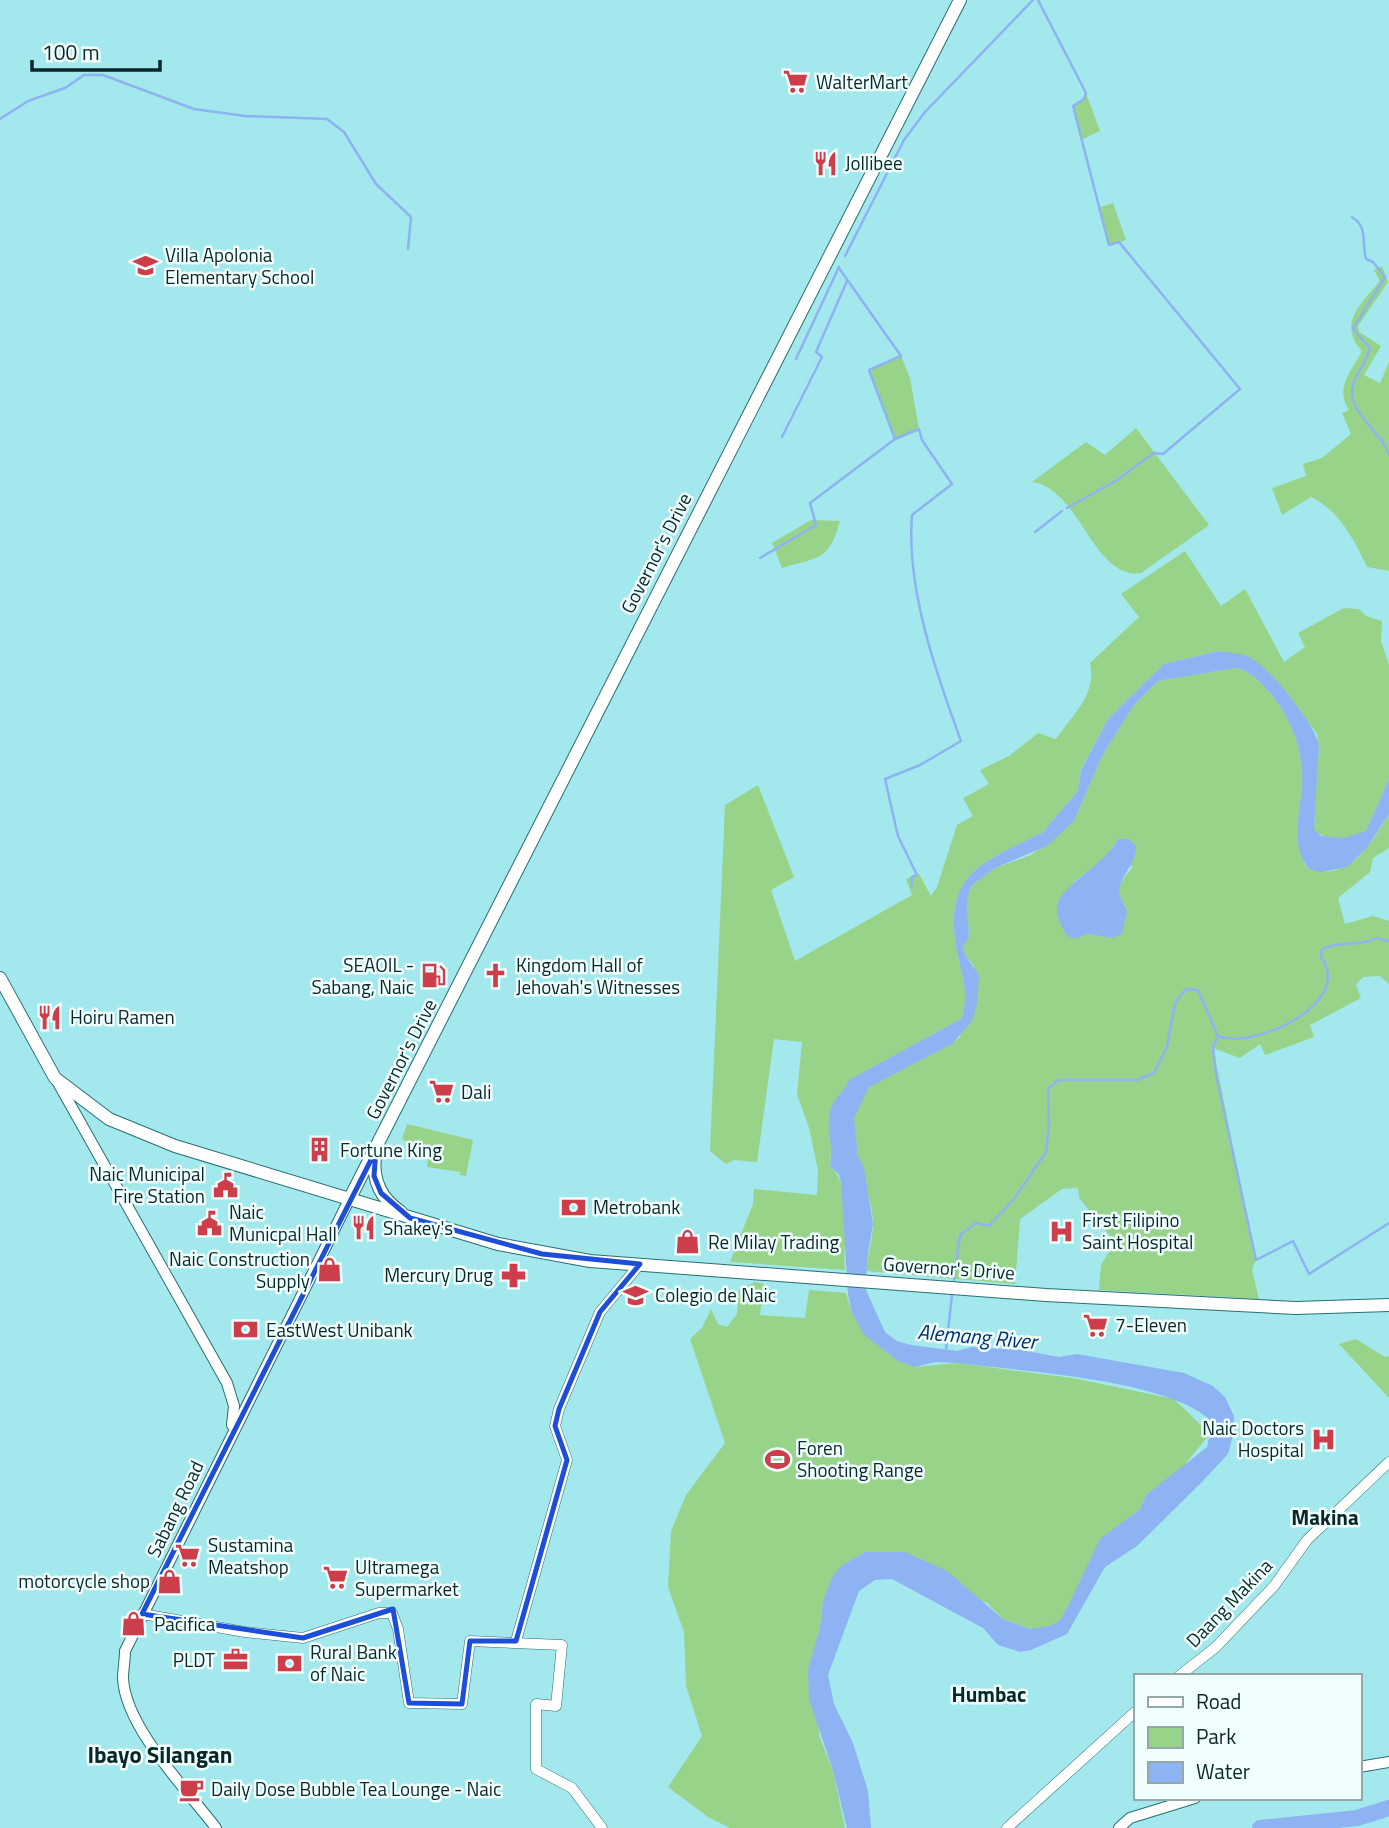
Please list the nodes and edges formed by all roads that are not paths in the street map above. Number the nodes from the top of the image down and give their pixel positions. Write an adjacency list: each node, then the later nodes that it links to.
1 (960, 0): 4 (main road, Governor's Drive)
2 (0, 978): 3 (main road)
3 (55, 1078): 5 (main road); 9 (main road)
4 (376, 1150): 5 (main road, Governor's Drive); 6 (main road)
5 (349, 1200): 6 (main road, Governor's Drive); 9 (main road, Sabang Road)
6 (410, 1217): 7 (main road, Governor's Drive)
7 (640, 1264): 8 (main road, Governor's Drive); 12 (street)
8 (1389, 1304)
9 (229, 1438): 11 (main road, Sabang Road)
10 (1389, 1462): 13 (street, Daang Makina)
11 (142, 1614): 12 (street); 18 (main road, Sabang Road)
12 (516, 1641): 19 (street)
13 (1182, 1674)
14 (1134, 1713): 20 (street)
15 (1389, 1762): 16 (main road)
16 (1361, 1767)
17 (1188, 1800): 21 (main road)
18 (216, 1828)
19 (603, 1828)
20 (1007, 1828)
21 (1119, 1828)

